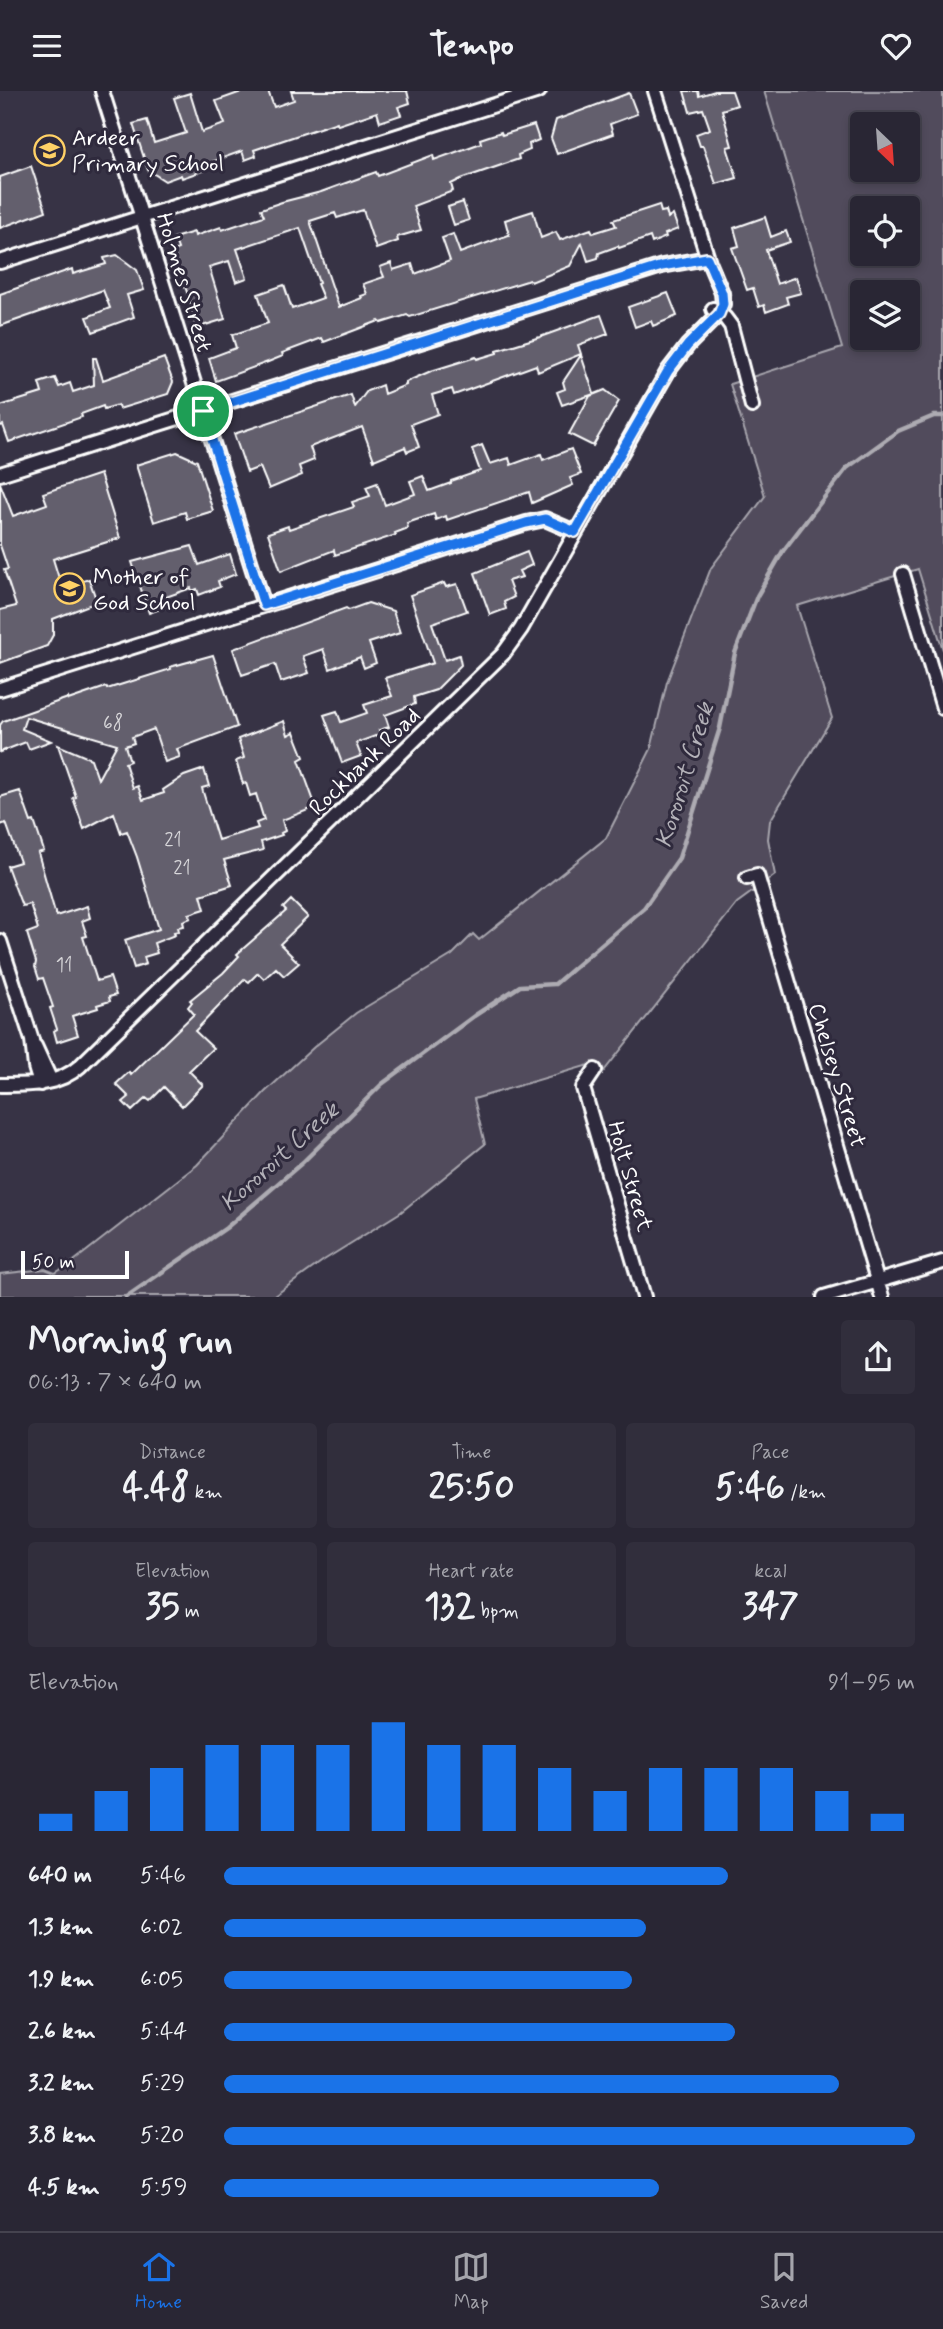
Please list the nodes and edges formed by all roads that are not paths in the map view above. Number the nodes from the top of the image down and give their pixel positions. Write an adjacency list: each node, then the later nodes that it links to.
1 (102, 91): 4 (street, Holmes Street)
2 (539, 91): 4 (street)
3 (654, 91): 5 (street)
4 (142, 218): 6 (street); 9 (street, Holmes Street)
5 (706, 255): 7 (street); 9 (street)
6 (0, 262)
7 (716, 311): 8 (street); 11 (street, Rockbank Road)
8 (752, 406)
9 (203, 411): 10 (street); 13 (street, Holmes Street)
10 (0, 474)
11 (575, 532): 13 (street); 19 (street, Rockbank Road)
12 (903, 574): 15 (street)
13 (264, 605): 14 (street)
14 (0, 689)
15 (943, 708)
16 (747, 878): 22 (street, Chelsey Street)
17 (0, 941): 19 (street)
18 (595, 1070): 23 (street, Holt Street)
19 (46, 1082): 20 (street, Rockbank Road)
20 (0, 1086)
21 (943, 1262): 22 (street)
22 (878, 1281): 24 (street); 25 (street, Chelsey Street)
23 (644, 1297)
24 (824, 1297)
25 (883, 1297)

